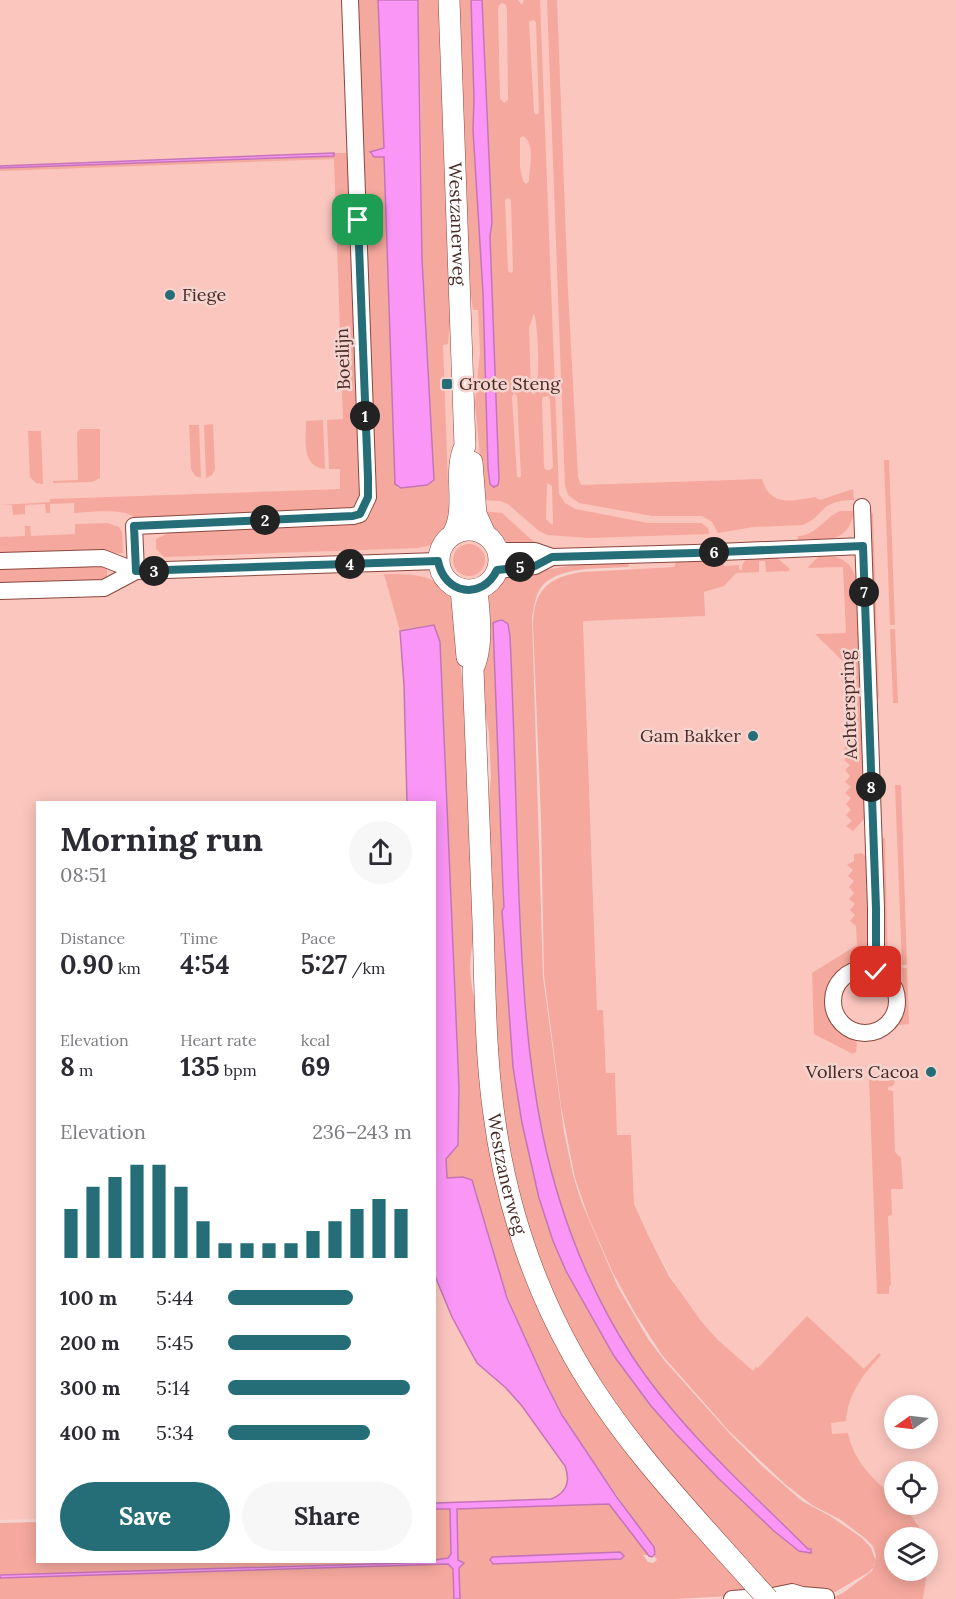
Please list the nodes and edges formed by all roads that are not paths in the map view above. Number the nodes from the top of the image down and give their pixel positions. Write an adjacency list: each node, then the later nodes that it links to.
1 (350, 0): 10 (street, Boeilijn)
2 (449, 0): 3 (main road, Westzanerweg)
3 (465, 447): 5 (main road, Westzanerweg); 7 (main road, Westzanerweg)
4 (862, 507): 6 (street, Achterspring)
5 (453, 534): 7 (main road); 9 (main road)
6 (863, 546): 7 (street); 13 (street, Achterspring)
7 (493, 552): 11 (main road)
8 (0, 561): 10 (street)
9 (438, 561): 10 (street); 11 (main road)
10 (136, 571): 12 (street)
11 (469, 589): 16 (main road, Westzanerweg, bridge)
12 (0, 591)
13 (874, 971)
14 (826, 1597): 15 (street)
15 (732, 1599)
16 (768, 1599)

